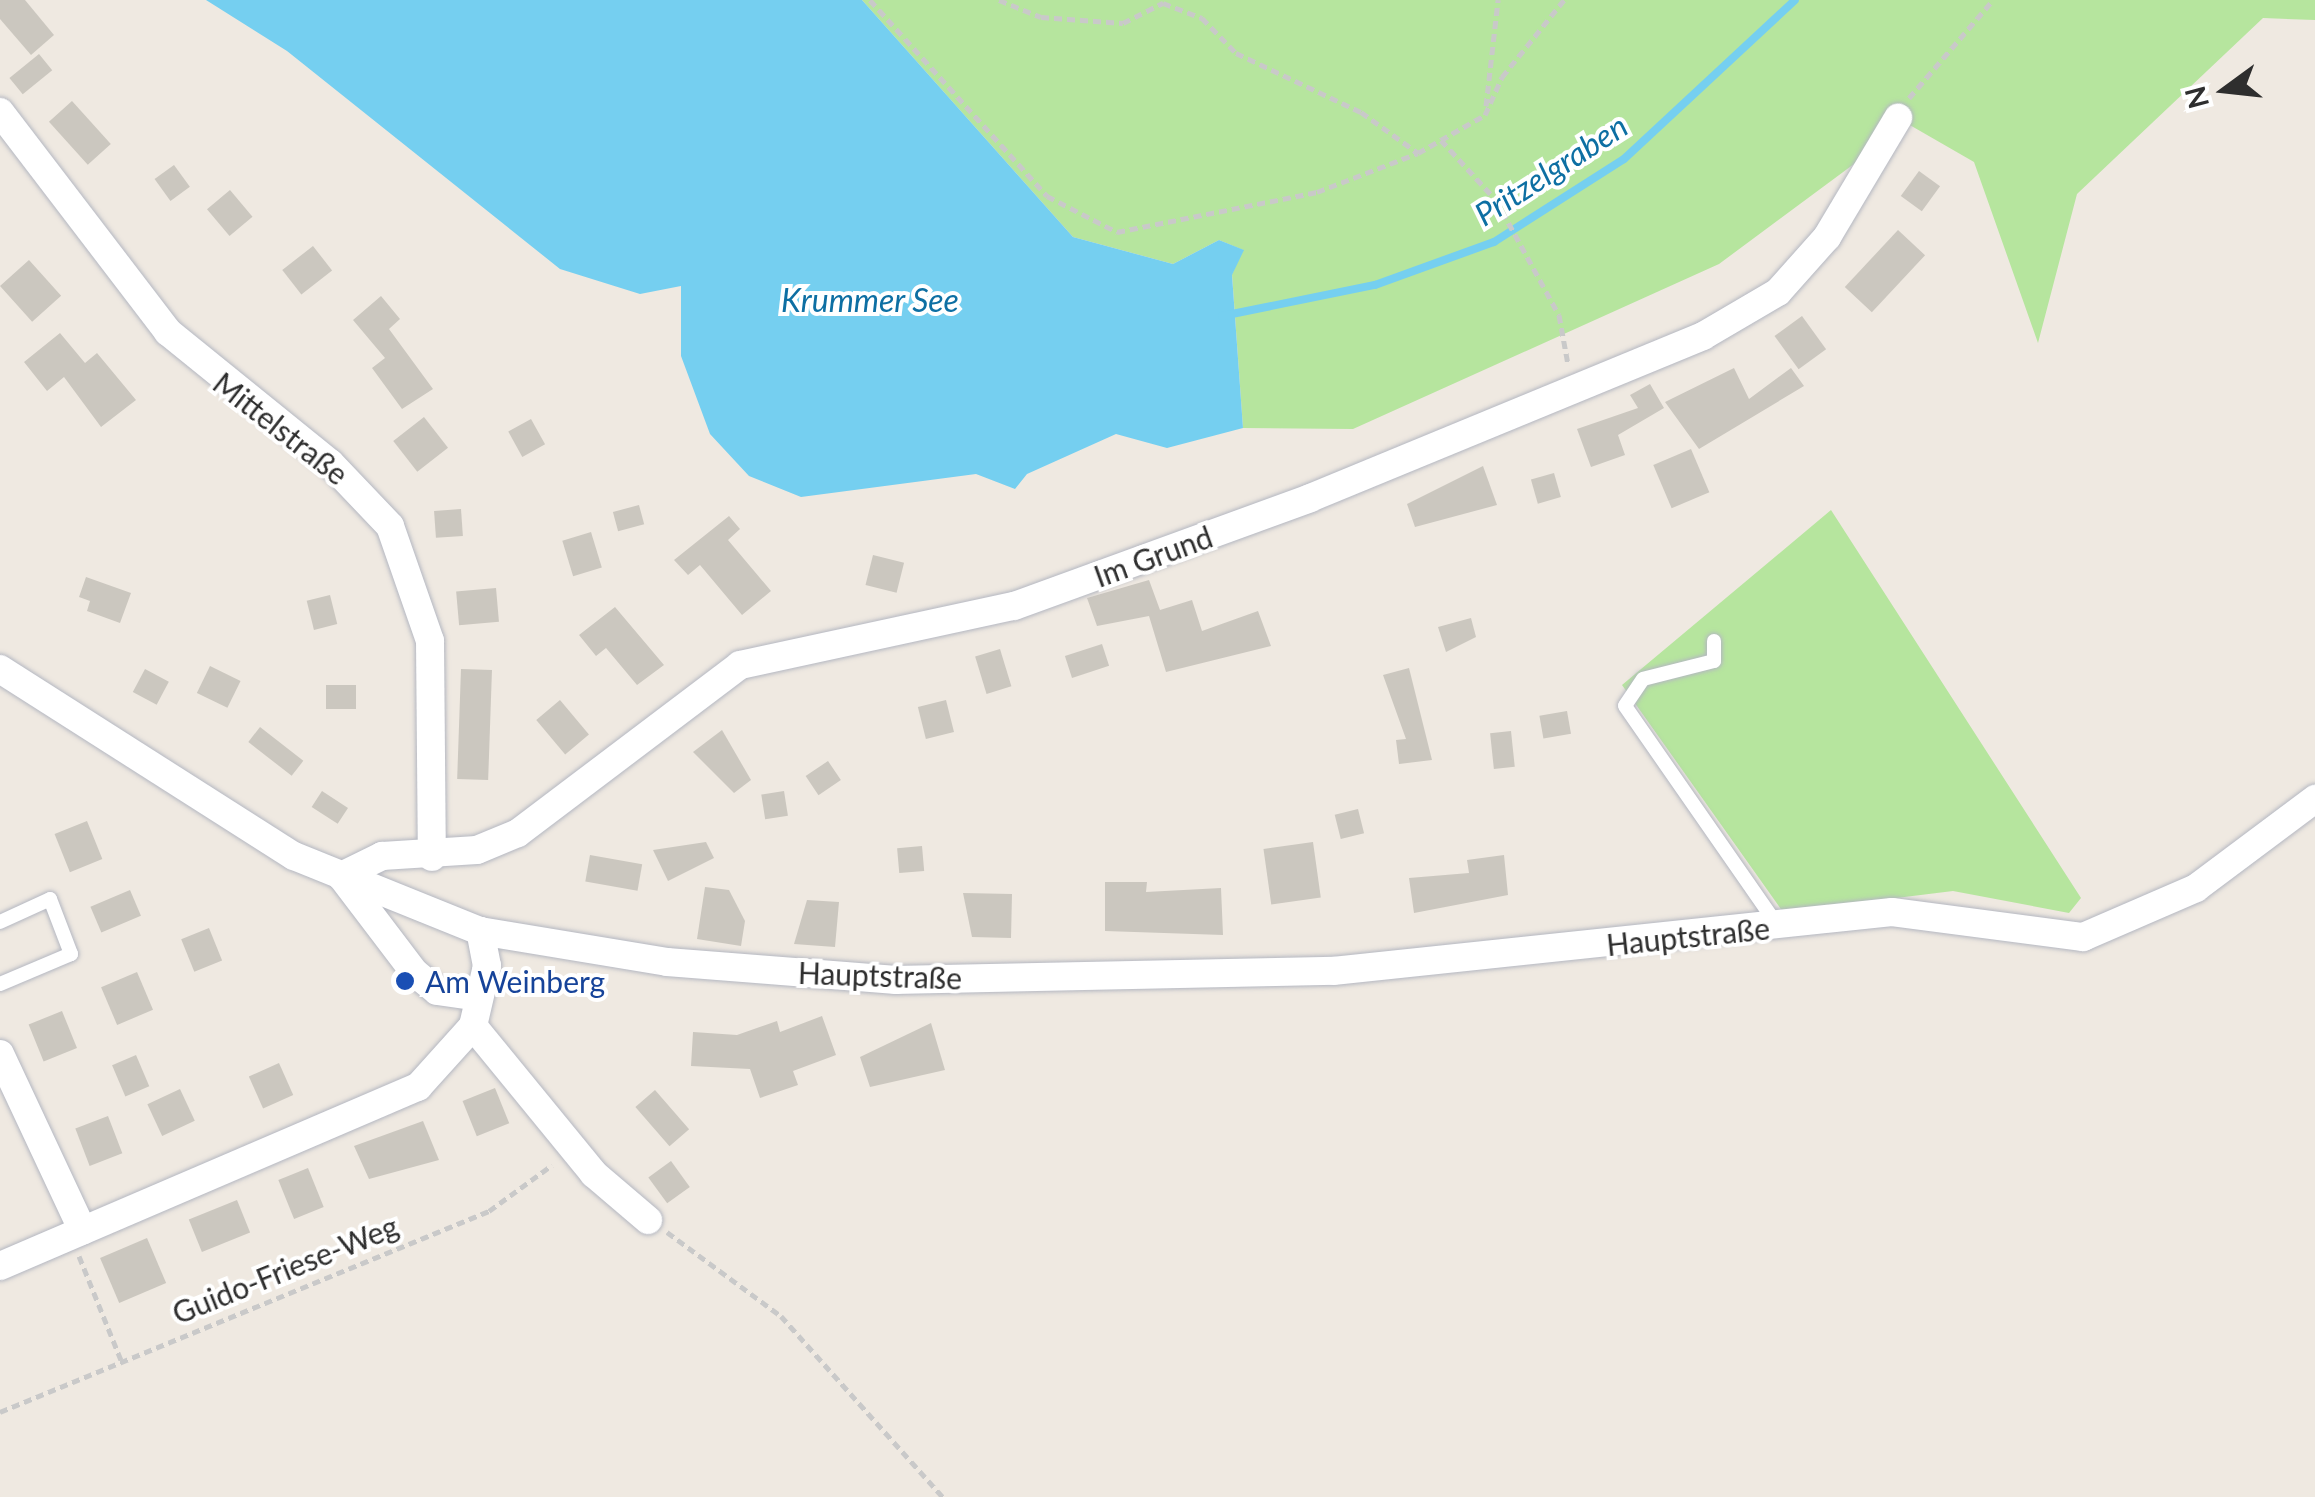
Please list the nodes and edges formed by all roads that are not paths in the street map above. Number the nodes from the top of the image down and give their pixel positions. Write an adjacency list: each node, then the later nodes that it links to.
1 (0, 112): 6 (street, Mittelstraße)
2 (1898, 118): 6 (street, Im Grund)
3 (1714, 641): 9 (lane)
4 (0, 668): 7 (street, Hauptstraße)
5 (2315, 799): 9 (street, Hauptstraße)
6 (432, 857): 7 (street, Im Grund)
7 (342, 876): 10 (street, Hauptstraße); 12 (street)
8 (0, 922): 11 (lane)
9 (1778, 926): 10 (street, Hauptstraße)
10 (480, 931): 12 (street)
11 (0, 984)
12 (474, 996): 13 (street)
13 (473, 1026): 15 (street); 16 (street)
14 (0, 1054): 16 (street)
15 (648, 1220)
16 (77, 1234): 17 (street)
17 (0, 1266)

